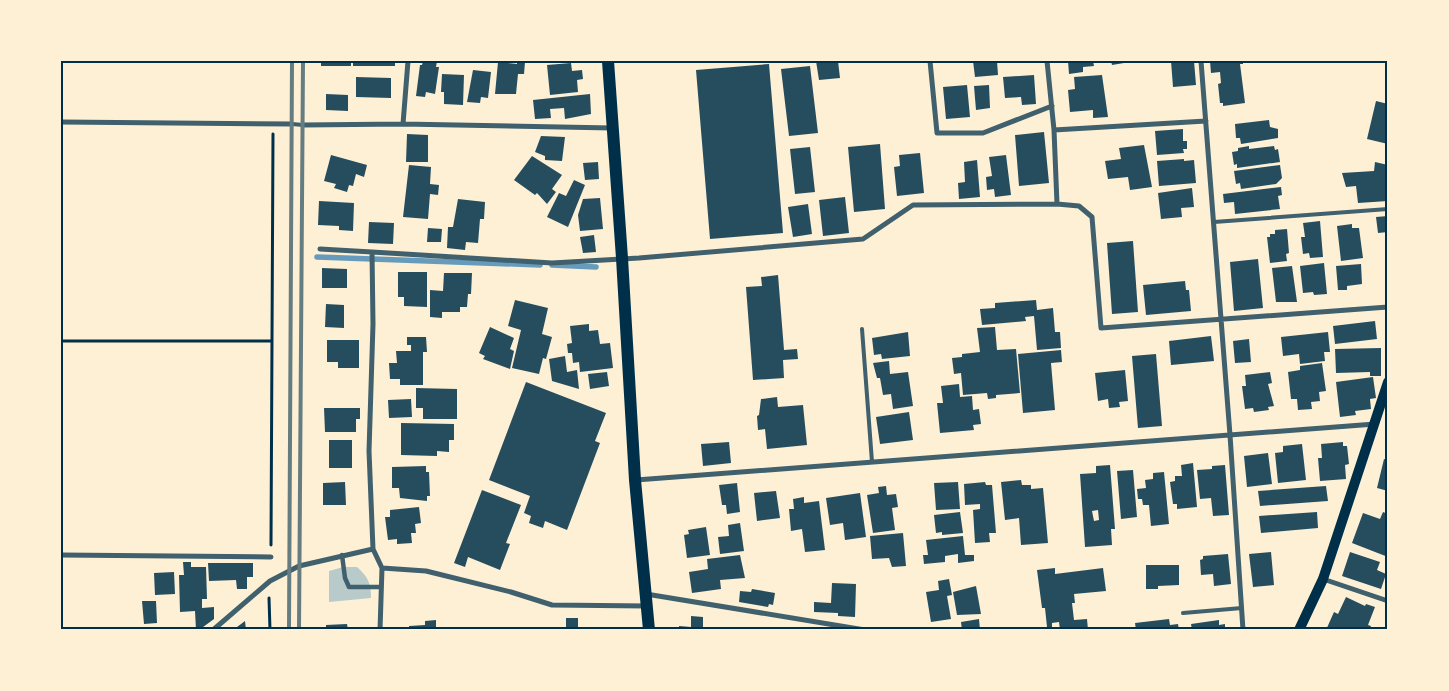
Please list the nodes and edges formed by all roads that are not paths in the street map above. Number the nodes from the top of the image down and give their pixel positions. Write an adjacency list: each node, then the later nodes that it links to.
1 (408, 61): 10 (street)
2 (608, 61): 12 (main road)
3 (930, 61): 6 (street)
4 (1047, 61): 6 (street)
5 (1201, 61): 7 (street)
6 (1052, 106): 13 (street)
7 (1206, 120): 13 (street); 16 (street)
8 (61, 122): 9 (street)
9 (292, 124): 11 (lane)
10 (403, 124): 11 (street); 12 (street)
11 (303, 125)
12 (612, 128): 19 (main road)
13 (1054, 130): 14 (street)
14 (1057, 204): 19 (street); 21 (street)
15 (1388, 209): 16 (lane)
16 (1214, 222): 21 (street)
17 (320, 249): 18 (street)
18 (372, 252): 19 (street); 28 (street)
19 (622, 258): 27 (main road)
20 (1388, 307): 21 (street)
21 (1220, 319): 25 (street)
22 (862, 329): 26 (lane)
23 (1388, 382): 24 (main road)
24 (1376, 424): 25 (street); 33 (main road)
25 (1230, 435): 26 (street); 37 (street)
26 (872, 462): 27 (street)
27 (635, 480): 35 (main road)
28 (373, 549): 30 (street); 32 (street)
29 (61, 555): 31 (street)
30 (342, 555): 34 (street); 39 (street)
31 (271, 557)
32 (382, 568): 34 (street); 35 (street)
33 (1323, 580): 36 (street); 44 (main road)
34 (380, 587): 40 (street)
35 (647, 600): 41 (main road); 42 (street)
36 (1388, 600)
37 (1242, 608): 38 (lane); 43 (street)
38 (1183, 613)
39 (213, 630)
40 (380, 630)
41 (650, 630)
42 (865, 630)
43 (1243, 630)
44 (1299, 630)

